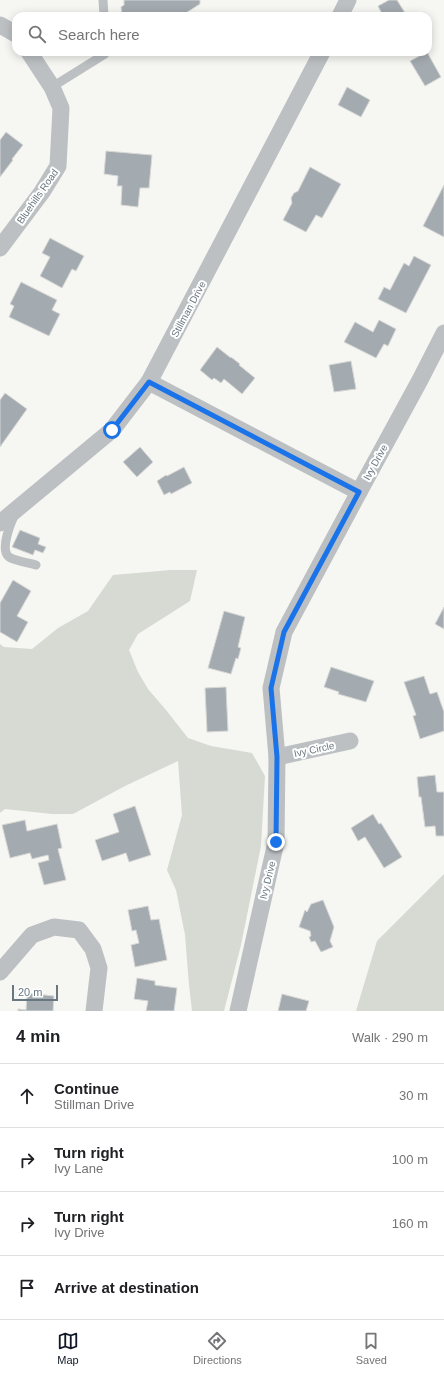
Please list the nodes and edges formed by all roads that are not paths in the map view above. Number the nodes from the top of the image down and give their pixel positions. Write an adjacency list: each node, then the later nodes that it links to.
1 (103, 0): 3 (lane)
2 (348, 0): 4 (street)
3 (104, 12)
4 (342, 12)
5 (0, 25): 6 (street)
6 (12, 32)
7 (32, 56): 10 (street, Bluehills Road)
8 (102, 56): 10 (lane)
9 (320, 56): 13 (street, Stillman Drive)
10 (52, 87): 11 (street, Bluehills Road)
11 (0, 248)
12 (444, 333): 14 (street, Ivy Drive)
13 (149, 382): 14 (street); 15 (street, Stillman Drive)
14 (359, 492): 19 (street, Ivy Drive)
15 (16, 511): 16 (street, Stillman Drive); 17 (lane)
16 (0, 523)
17 (36, 565)
18 (350, 742): 19 (street, Ivy Circle)
19 (277, 757): 22 (street, Ivy Drive)
20 (0, 972): 21 (street)
21 (94, 1011)
22 (238, 1011)

